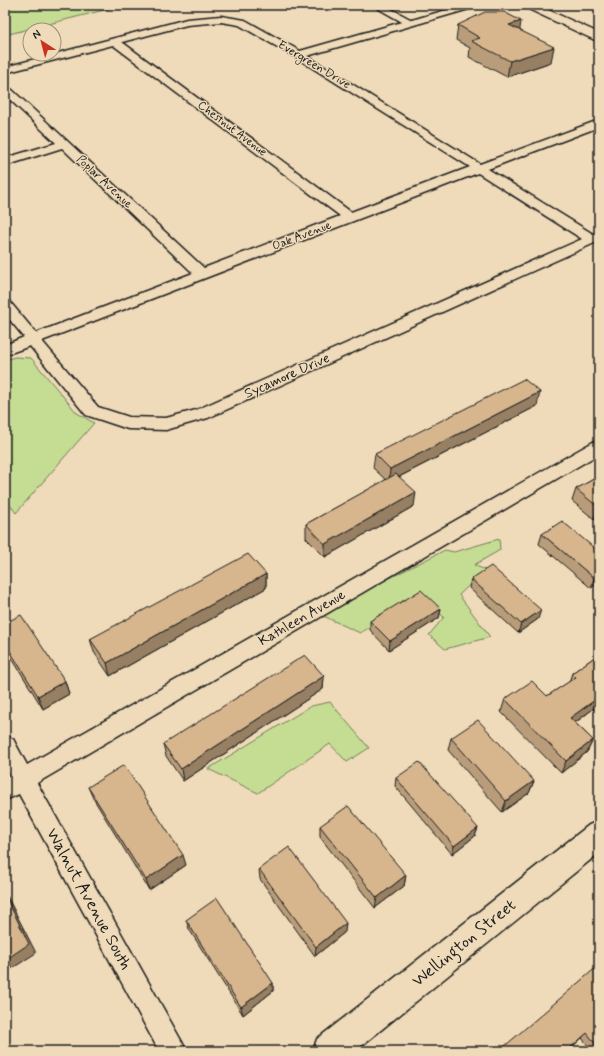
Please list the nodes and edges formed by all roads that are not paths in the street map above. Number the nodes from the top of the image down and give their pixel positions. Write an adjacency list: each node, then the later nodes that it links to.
1 (378, 5): 4 (street)
2 (473, 5): 4 (street)
3 (528, 5): 5 (main road)
4 (411, 23): 7 (street)
5 (599, 38)
6 (114, 41): 7 (street, Evergreen Drive); 8 (street, Evergreen Drive); 14 (street, Chestnut Avenue)
7 (299, 55): 13 (street, Evergreen Drive)
8 (5, 70)
9 (5, 89): 11 (street, Poplar Avenue)
10 (599, 123): 13 (street, Oak Avenue)
11 (64, 144): 12 (street); 16 (street, Poplar Avenue)
12 (5, 162)
13 (480, 168): 14 (street, Oak Avenue); 15 (street, Evergreen Drive)
14 (349, 217): 16 (street, Oak Avenue)
15 (596, 237): 18 (street, Sycamore Drive)
16 (202, 274): 18 (street, Oak Avenue)
17 (5, 306): 18 (street, Sycamore Drive)
18 (32, 339): 19 (street, Oak Avenue)
19 (5, 350)
20 (599, 446): 22 (street, Kathleen Avenue)
21 (5, 746): 22 (street, Walnut Avenue South)
22 (14, 785): 24 (street, Walnut Avenue South)
23 (599, 835): 25 (main road, Wellington Street)
24 (174, 1051)
25 (329, 1051)

